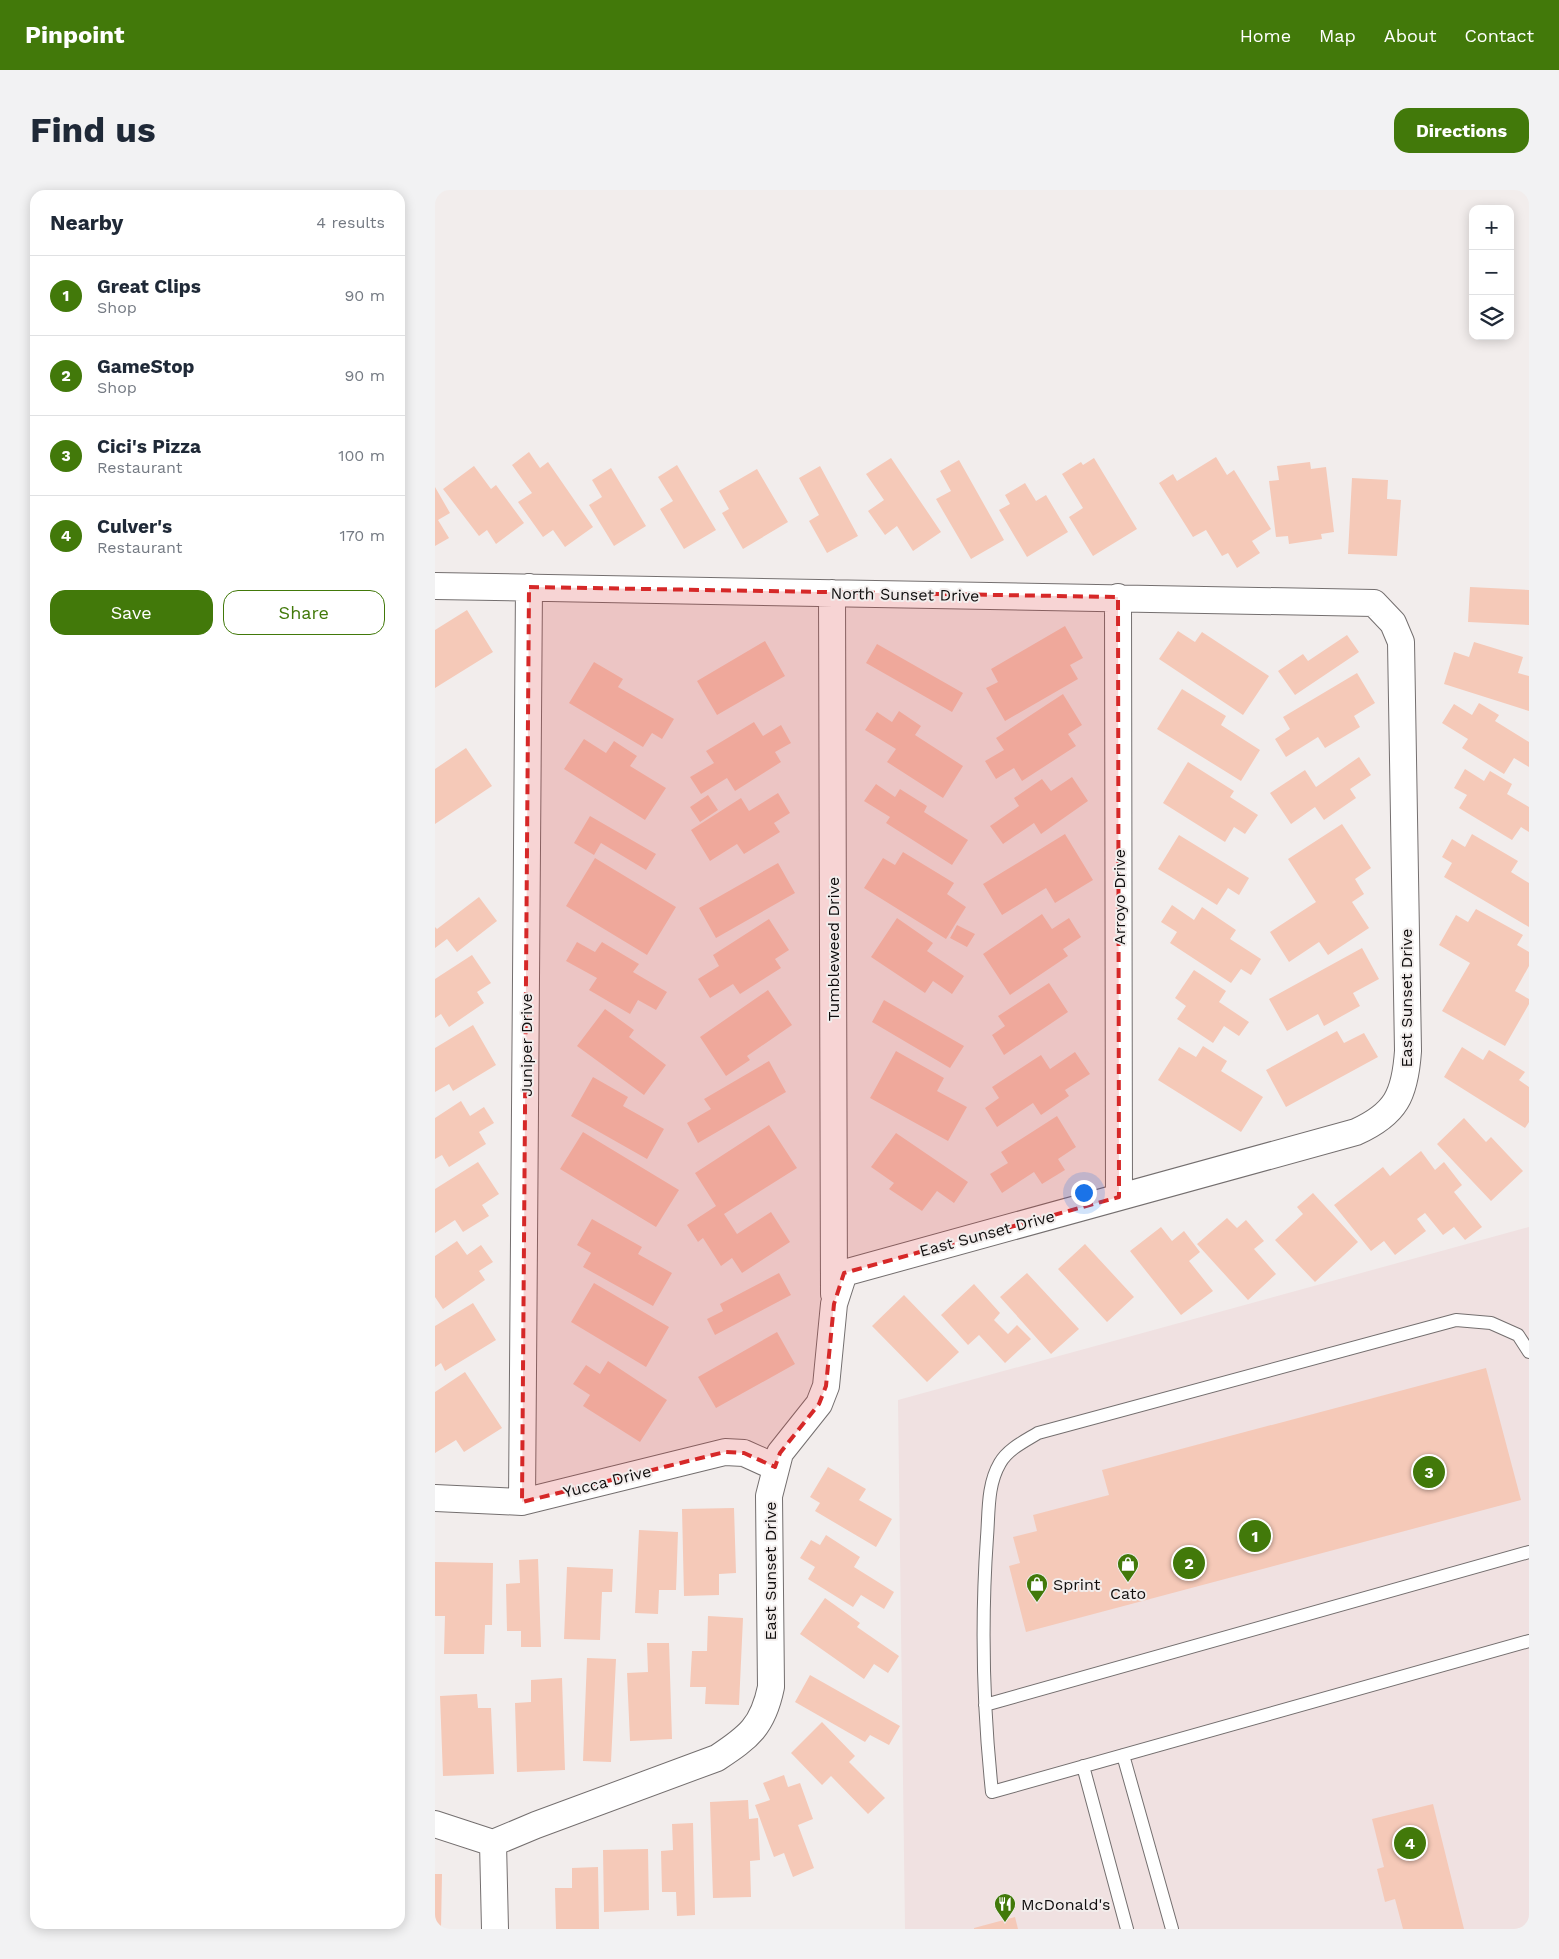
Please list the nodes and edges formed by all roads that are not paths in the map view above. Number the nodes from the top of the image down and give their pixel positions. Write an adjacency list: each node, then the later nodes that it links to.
1 (435, 586): 2 (street, North Sunset Drive)
2 (529, 588): 3 (street, North Sunset Drive); 11 (street, Juniper Drive)
3 (832, 593): 4 (street, North Sunset Drive); 7 (street, Tumbleweed Drive)
4 (1118, 597): 5 (street, North Sunset Drive); 6 (street, Arroyo Drive)
5 (1374, 603): 6 (street, East Sunset Drive)
6 (1119, 1197): 7 (street, East Sunset Drive)
7 (834, 1304): 9 (street, East Sunset Drive)
8 (1529, 1352): 14 (lane)
9 (775, 1467): 11 (street, Yucca Drive); 18 (street, East Sunset Drive)
10 (435, 1498): 11 (street, Yucca Drive)
11 (522, 1502)
12 (1529, 1552): 14 (lane)
13 (1529, 1641): 15 (lane)
14 (985, 1705): 16 (lane)
15 (1123, 1755): 16 (lane); 21 (lane)
16 (1083, 1766): 20 (lane)
17 (435, 1824): 18 (street)
18 (493, 1843): 19 (street)
19 (495, 1929)
20 (1127, 1929)
21 (1172, 1929)

